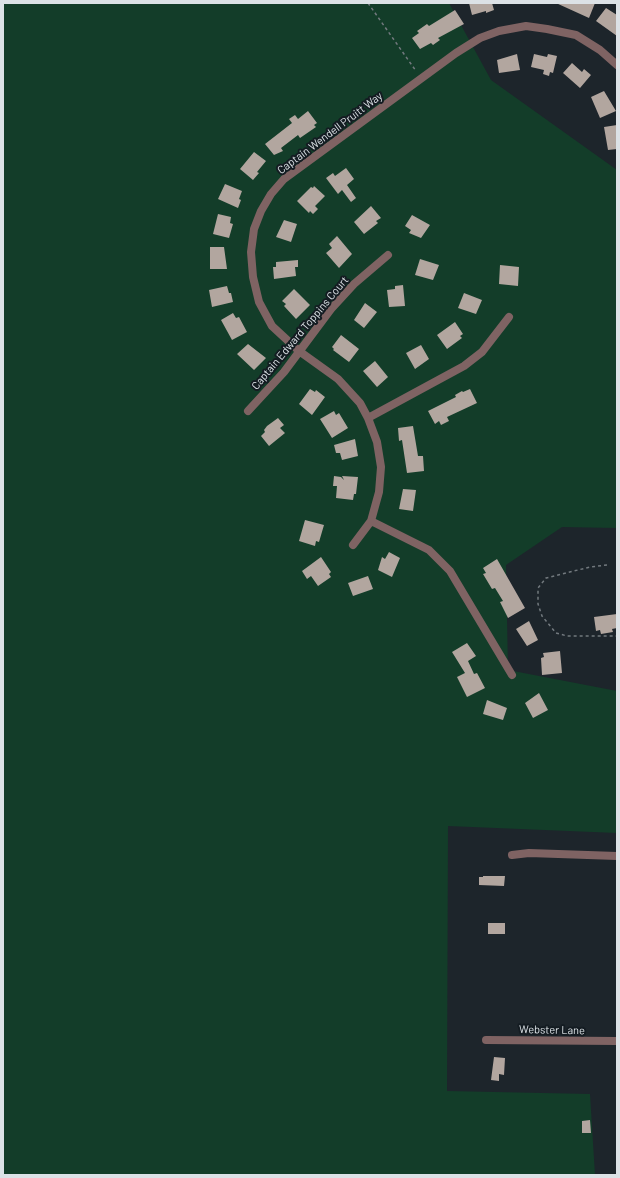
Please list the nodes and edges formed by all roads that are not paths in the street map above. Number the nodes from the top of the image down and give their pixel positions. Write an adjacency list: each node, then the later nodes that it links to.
1 (617, 65): 4 (street, Captain Wendell Pruitt Way)
2 (388, 255): 4 (street, Captain Edward Toppins Court)
3 (509, 317): 6 (street)
4 (299, 351): 5 (street, Captain Edward Toppins Court); 6 (street, Captain Wendell Pruitt Way)
5 (248, 411)
6 (368, 418): 7 (street, Captain Wendell Pruitt Way)
7 (371, 521): 8 (street, Captain Wendell Pruitt Way); 9 (street)
8 (353, 545)
9 (512, 675)
10 (512, 855): 11 (street)
11 (617, 856)
12 (486, 1040): 13 (street, Webster Lane)
13 (617, 1041)

